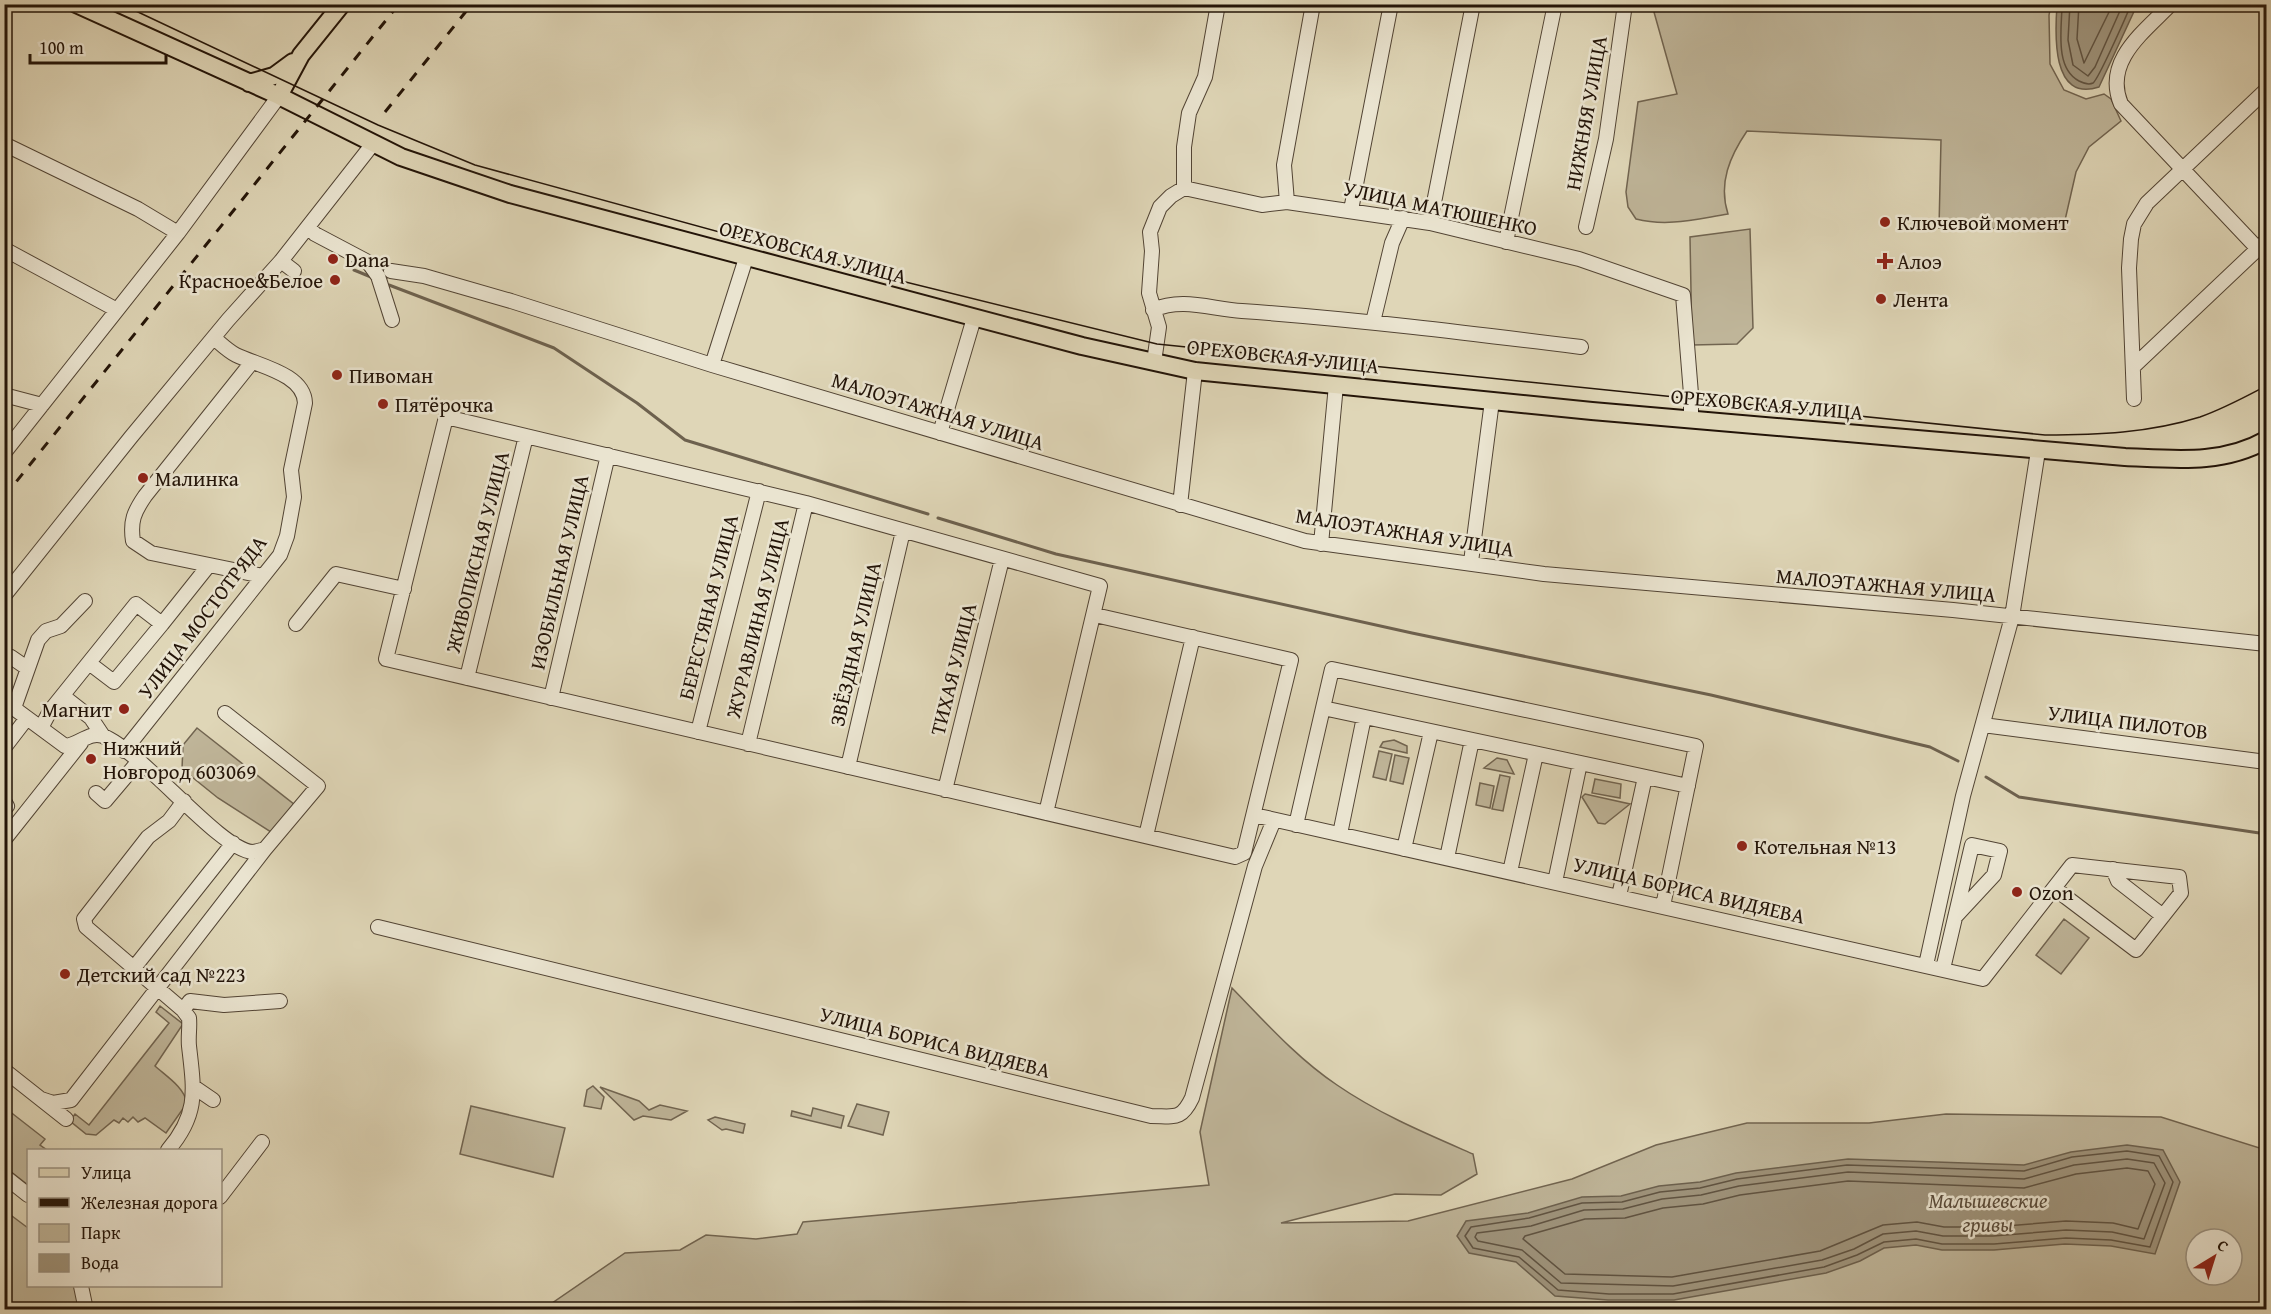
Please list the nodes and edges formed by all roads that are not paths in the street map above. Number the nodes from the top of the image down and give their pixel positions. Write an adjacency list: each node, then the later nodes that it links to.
1 (76, 4): 11 (main road, ОРЕХОВСКАЯ УЛИЦА)
2 (342, 4): 10 (main road)
3 (1218, 4): 18 (street)
4 (1313, 4): 19 (street)
5 (1390, 4): 20 (street)
6 (1473, 4): 22 (street)
7 (1555, 4): 26 (street)
8 (1625, 4): 24 (street, НИЖНЯЯ УЛИЦА)
9 (2171, 4): 17 (street)
10 (301, 55): 11 (main road); 13 (main road); 14 (main road)
11 (249, 83): 13 (main road, ОРЕХОВСКАЯ УЛИЦА)
12 (2266, 90): 17 (street)
13 (279, 96): 14 (main road, ОРЕХОВСКАЯ УЛИЦА); 25 (street)
14 (304, 108): 16 (main road, ОРЕХОВСКАЯ УЛИЦА)
15 (4, 144): 25 (street)
16 (372, 145): 23 (street); 29 (main road, ОРЕХОВСКАЯ УЛИЦА)
17 (2182, 170): 27 (street); 43 (street)
18 (1184, 188): 19 (street, УЛИЦА МАТЮШЕНКО); 34 (street)
19 (1287, 202): 20 (street, УЛИЦА МАТЮШЕНКО)
20 (1352, 210): 21 (street, УЛИЦА МАТЮШЕНКО)
21 (1404, 218): 22 (street, УЛИЦА МАТЮШЕНКО); 37 (street)
22 (1430, 223): 26 (street, УЛИЦА МАТЮШЕНКО)
23 (308, 227): 30 (street); 36 (street)
24 (1586, 228)
25 (178, 233): 33 (street)
26 (1506, 242): 50 (street, УЛИЦА МАТЮШЕНКО)
27 (2262, 245): 43 (street)
28 (4, 249): 33 (street)
29 (746, 258): 35 (main road, ОРЕХОВСКАЯ УЛИЦА); 42 (street)
30 (282, 261): 31 (street); 38 (street)
31 (294, 271)
32 (391, 271): 42 (street, МАЛОЭТАЖНАЯ УЛИЦА)
33 (117, 310): 49 (street)
34 (1153, 310): 37 (street); 41 (street)
35 (974, 318): 41 (main road, ОРЕХОВСКАЯ УЛИЦА); 51 (street)
36 (392, 320)
37 (1373, 322): 39 (street)
38 (214, 338): 40 (street, УЛИЦА МОСТОТРЯДА); 67 (street)
39 (1581, 347)
40 (252, 362): 64 (street); 65 (street, УЛИЦА МОСТОТРЯДА)
41 (1154, 362): 44 (main road, ОРЕХОВСКАЯ УЛИЦА)
42 (712, 365): 51 (street, МАЛОЭТАЖНАЯ УЛИЦА)
43 (2134, 366): 47 (street)
44 (1195, 371): 45 (main road, ОРЕХОВСКАЯ УЛИЦА); 59 (street)
45 (1336, 385): 48 (main road, ОРЕХОВСКАЯ УЛИЦА); 61 (street)
46 (4, 394): 49 (street)
47 (2134, 399)
48 (1492, 401): 50 (main road, ОРЕХОВСКАЯ УЛИЦА); 63 (street)
49 (42, 405): 55 (street)
50 (1690, 419): 54 (main road, ОРЕХОВСКАЯ УЛИЦА)
51 (940, 433): 59 (street, МАЛОЭТАЖНАЯ УЛИЦА)
52 (526, 436): 56 (street); 66 (street); 78 (street, ЖИВОПИСНАЯ УЛИЦА)
53 (2265, 440): 54 (main road, ОРЕХОВСКАЯ УЛИЦА)
54 (2038, 451): 70 (street)
55 (4, 453)
56 (608, 455): 57 (street); 80 (street, ИЗОБИЛЬНАЯ УЛИЦА)
57 (759, 491): 58 (street); 88 (street, БЕРЕСТЯНАЯ УЛИЦА)
58 (806, 503): 60 (street); 93 (street, ЖУРАВЛИНАЯ УЛИЦА)
59 (1180, 505): 61 (street, МАЛОЭТАЖНАЯ УЛИЦА)
60 (903, 531): 62 (street); 100 (street, ЗВЁЗДНАЯ УЛИЦА)
61 (1322, 544): 63 (street, МАЛОЭТАЖНАЯ УЛИЦА)
62 (1002, 559): 69 (street); 103 (street, ТИХАЯ УЛИЦА)
63 (1472, 562): 70 (street, МАЛОЭТАЖНАЯ УЛИЦА)
64 (209, 565): 65 (street); 71 (street)
65 (263, 576): 95 (street, УЛИЦА МОСТОТРЯДА)
66 (404, 589): 72 (street); 78 (street)
67 (4, 596)
68 (85, 601): 77 (street)
69 (1095, 615): 73 (street); 108 (street)
70 (2012, 617): 74 (street, МАЛОЭТАЖНАЯ УЛИЦА); 86 (street)
71 (162, 624): 76 (street); 76 (street)
72 (296, 624)
73 (1193, 637): 109 (street); 113 (street)
74 (2266, 644)
75 (11, 657): 77 (street)
76 (89, 663): 79 (street)
77 (27, 668): 81 (street)
78 (467, 678): 80 (street)
79 (63, 696): 87 (street); 90 (street)
80 (551, 698): 88 (street)
81 (9, 704): 85 (street)
82 (1323, 708): 84 (street); 102 (street); 111 (street)
83 (225, 713): 116 (street)
84 (1364, 717): 89 (street); 112 (street)
85 (27, 718): 87 (street); 94 (street)
86 (1983, 725): 98 (street, УЛИЦА ПИЛОТОВ); 128 (street)
87 (41, 728): 91 (street)
88 (698, 732): 93 (street)
89 (1431, 732): 92 (street); 117 (street)
90 (104, 736): 91 (street); 95 (street)
91 (86, 737): 114 (street)
92 (1472, 740): 96 (street); 118 (street)
93 (748, 744): 100 (street)
94 (4, 748)
95 (124, 751): 97 (street)
96 (1536, 754): 99 (street); 120 (street)
97 (138, 762): 104 (street); 106 (street)
98 (2266, 762)
99 (1580, 763): 101 (street); 121 (street)
100 (848, 767): 103 (street)
101 (1644, 777): 102 (street); 123 (street)
102 (1688, 786): 124 (street)
103 (945, 790): 108 (street)
104 (96, 793)
105 (4, 801): 107 (street)
106 (184, 801): 115 (street); 129 (street)
107 (4, 809)
108 (1046, 813): 113 (street)
109 (1254, 815): 110 (street, УЛИЦА БОРИСА ВИДЯЕВА); 113 (street)
110 (1274, 820): 111 (street, УЛИЦА БОРИСА ВИДЯЕВА); 127 (street, УЛИЦА БОРИСА ВИДЯЕВА)
111 (1296, 825): 112 (street, УЛИЦА БОРИСА ВИДЯЕВА)
112 (1340, 834): 117 (street, УЛИЦА БОРИСА ВИДЯЕВА)
113 (1146, 836)
114 (4, 840)
115 (232, 843): 116 (street); 129 (street)
116 (265, 849): 131 (street)
117 (1404, 849): 118 (street, УЛИЦА БОРИСА ВИДЯЕВА)
118 (1447, 858): 120 (street, УЛИЦА БОРИСА ВИДЯЕВА)
119 (2113, 869): 122 (street, УЛИЦА БОРИСА ВИДЯЕВА); 125 (street); 125 (street, УЛИЦА БОРИСА ВИДЯЕВА)
120 (1510, 872): 121 (street, УЛИЦА БОРИСА ВИДЯЕВА)
121 (1555, 882): 123 (street, УЛИЦА БОРИСА ВИДЯЕВА)
122 (2054, 888): 125 (street, УЛИЦА БОРИСА ВИДЯЕВА); 130 (street, УЛИЦА БОРИСА ВИДЯЕВА)
123 (1619, 896): 124 (street, УЛИЦА БОРИСА ВИДЯЕВА)
124 (1663, 906): 128 (street, УЛИЦА БОРИСА ВИДЯЕВА)
125 (2163, 916)
126 (1955, 917): 126 (street); 130 (street)
127 (378, 927)
128 (1926, 965): 130 (street, УЛИЦА БОРИСА ВИДЯЕВА)
129 (133, 969): 131 (street)
130 (1943, 969)
131 (158, 988): 133 (street); 136 (street)
132 (280, 1001): 133 (street)
133 (183, 1010): 135 (street)
134 (4, 1070): 136 (street)
135 (194, 1087): 137 (street); 140 (street)
136 (41, 1099): 138 (street)
137 (213, 1100)
138 (66, 1119)
139 (262, 1142): 143 (street)
140 (169, 1149)
141 (4, 1176): 142 (street)
142 (27, 1194)
143 (222, 1194)
144 (81, 1287): 145 (street)
145 (86, 1310)

